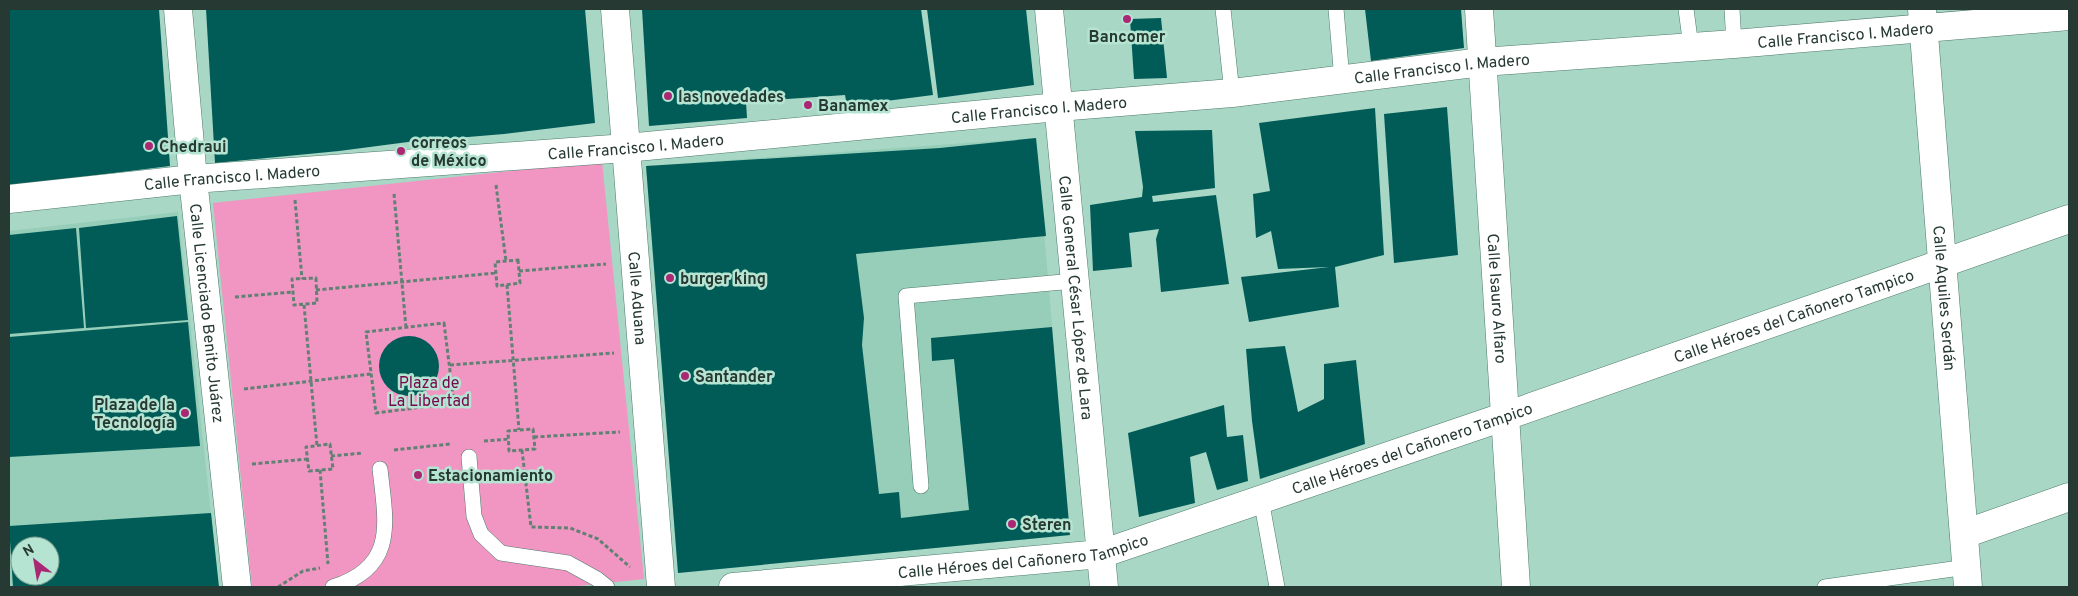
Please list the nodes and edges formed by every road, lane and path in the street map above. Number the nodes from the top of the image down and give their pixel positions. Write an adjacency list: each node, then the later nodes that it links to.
1 (178, 9): 19 (street, Calle Licenciado Benito Juárez)
2 (615, 9): 17 (street, Calle Aduana)
3 (1049, 9): 16 (street, Calle General César López de Lara)
4 (1223, 9): 15 (lane)
5 (1336, 9): 14 (lane)
6 (1479, 9): 13 (street, Calle Isauro Alfaro)
7 (1686, 9): 12 (lane)
8 (1732, 9): 11 (lane)
9 (2069, 16): 10 (street, Calle Francisco I. Madero)
10 (1923, 19): 11 (street, Calle Francisco I. Madero); 25 (street, Calle Aquiles Serdán)
11 (1734, 44): 12 (street, Calle Francisco I. Madero)
12 (1691, 48): 13 (street, Calle Francisco I. Madero)
13 (1482, 62): 14 (street, Calle Francisco I. Madero); 44 (street, Calle Isauro Alfaro)
14 (1342, 80): 15 (street, Calle Francisco I. Madero)
15 (1232, 93): 16 (street, Calle Francisco I. Madero)
16 (1058, 107): 17 (street, Calle Francisco I. Madero); 30 (street, Calle General César López de Lara)
17 (626, 148): 19 (street, Calle Francisco I. Madero); 72 (street, Calle Aduana)
18 (495, 176): 24 (path)
19 (193, 179): 22 (street, Calle Francisco I. Madero); 68 (street, Calle Licenciado Benito Juárez)
20 (393, 186): 31 (path)
21 (295, 196): 29 (path)
22 (9, 200)
23 (2069, 219): 25 (street, Calle Héroes del Cañonero Tampico)
24 (506, 261): 27 (path); 28 (path)
25 (1943, 263): 44 (street, Calle Héroes del Cañonero Tampico); 64 (street, Calle Aquiles Serdán)
26 (606, 264): 27 (path)
27 (519, 271): 32 (path)
28 (496, 273): 31 (path); 32 (path)
29 (302, 279): 33 (path); 34 (path)
30 (1074, 281): 61 (lane); 65 (street, Calle General César López de Lara)
31 (402, 282): 33 (path); 37 (path)
32 (507, 285): 39 (path)
33 (316, 290): 36 (path)
34 (293, 292): 35 (path); 36 (path)
35 (234, 297)
36 (304, 305): 42 (path)
37 (406, 328): 40 (path); 41 (path)
38 (616, 353): 39 (path)
39 (514, 360): 40 (path); 45 (path)
40 (450, 365): 41 (path)
41 (371, 374): 42 (path)
42 (311, 381): 43 (path); 51 (path)
43 (243, 389)
44 (1506, 416): 63 (street, Calle Héroes del Cañonero Tampico); 76 (street, Calle Isauro Alfaro)
45 (519, 430): 47 (path); 48 (path)
46 (623, 432): 47 (path)
47 (534, 438): 53 (path)
48 (509, 439): 49 (path); 53 (path)
49 (481, 441)
50 (454, 444): 52 (path)
51 (317, 446): 55 (path); 57 (path)
52 (388, 450)
53 (522, 450): 66 (path)
54 (369, 452): 55 (path)
55 (331, 456): 60 (path)
56 (469, 457): 71 (lane)
57 (308, 459): 58 (path); 60 (path)
58 (251, 464)
59 (380, 469): 70 (lane)
60 (320, 470): 69 (path)
61 (921, 486)
62 (2069, 497): 64 (street)
63 (1261, 499): 65 (street, Calle Héroes del Cañonero Tampico); 75 (lane)
64 (1964, 534): 67 (street, Calle Aquiles Serdán)
65 (1101, 554): 73 (street, Calle Héroes del Cañonero Tampico); 74 (street, Calle General César López de Lara)
66 (637, 572)
67 (1968, 577): 77 (lane)
68 (236, 587)
69 (278, 587)
70 (333, 587)
71 (607, 587)
72 (662, 587)
73 (733, 587)
74 (1104, 587)
75 (1277, 587)
76 (1516, 587)
77 (1825, 587)

